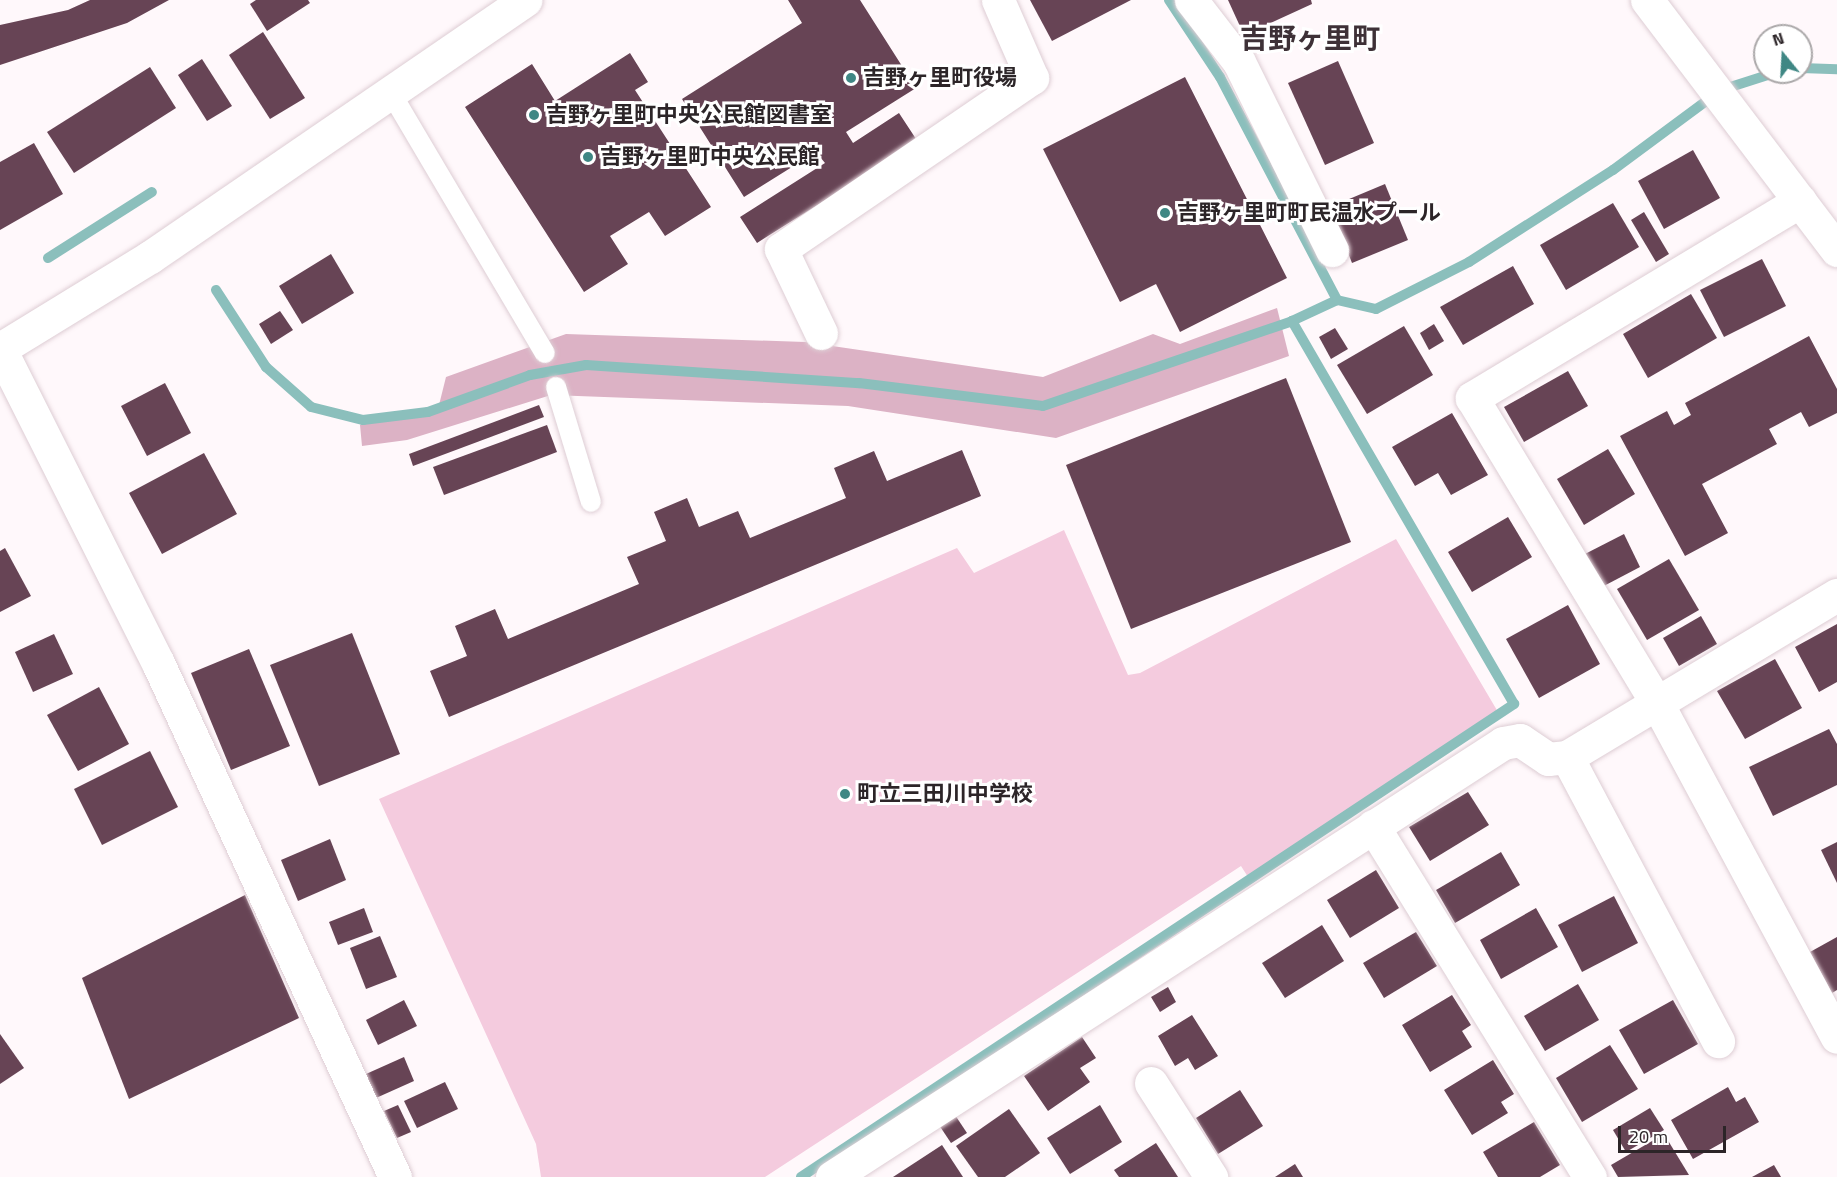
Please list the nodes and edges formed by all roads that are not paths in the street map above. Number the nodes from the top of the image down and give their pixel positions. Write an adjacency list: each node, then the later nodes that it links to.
1 (526, 0): 5 (street)
2 (998, 0): 9 (street)
3 (1191, 0): 7 (street)
4 (1647, 0): 6 (street)
5 (392, 93): 10 (street); 11 (lane)
6 (1800, 201): 8 (street); 15 (street)
7 (1332, 250)
8 (1837, 250)
9 (821, 333)
10 (0, 349): 22 (street)
11 (546, 353)
12 (556, 387): 13 (lane)
13 (591, 502)
14 (1837, 595): 15 (street)
15 (1657, 703): 16 (street); 18 (street)
16 (1567, 757): 17 (street); 19 (street)
17 (1373, 826): 21 (street); 24 (street)
18 (1837, 1037)
19 (1718, 1041)
20 (1151, 1083): 23 (street)
21 (840, 1175)
22 (396, 1177)
23 (1211, 1177)
24 (1590, 1177)

